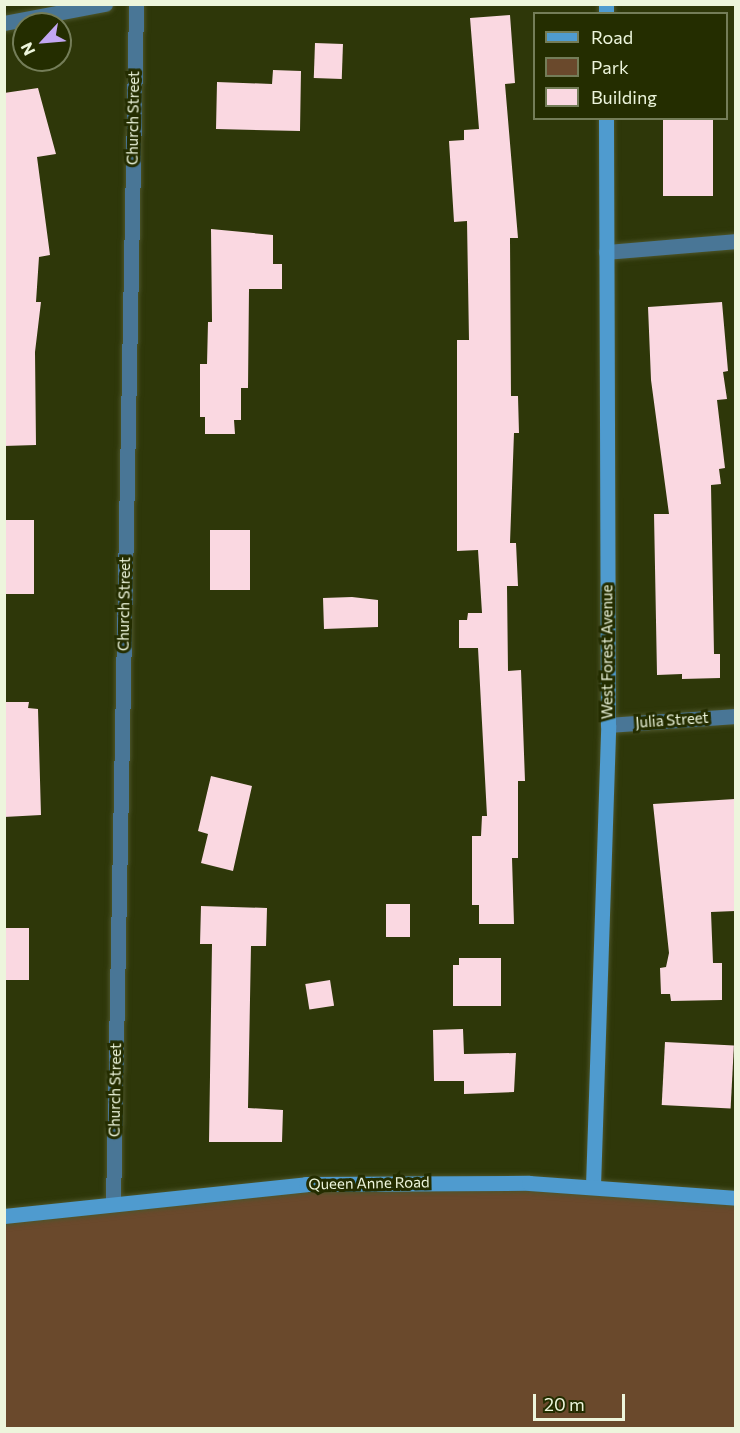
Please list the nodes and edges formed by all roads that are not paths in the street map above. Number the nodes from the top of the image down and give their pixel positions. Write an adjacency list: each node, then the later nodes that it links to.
1 (105, 4): 3 (street)
2 (136, 4): 11 (street, Church Street)
3 (4, 23)
4 (606, 120): 6 (street, West Forest Avenue)
5 (735, 241): 6 (street)
6 (606, 252): 8 (street, West Forest Avenue)
7 (735, 716): 8 (street, Julia Street)
8 (608, 725): 9 (street, West Forest Avenue)
9 (593, 1185): 10 (street, Queen Anne Road); 11 (street, Queen Anne Road)
10 (735, 1197)
11 (113, 1204): 12 (street, Queen Anne Road)
12 (4, 1216)

